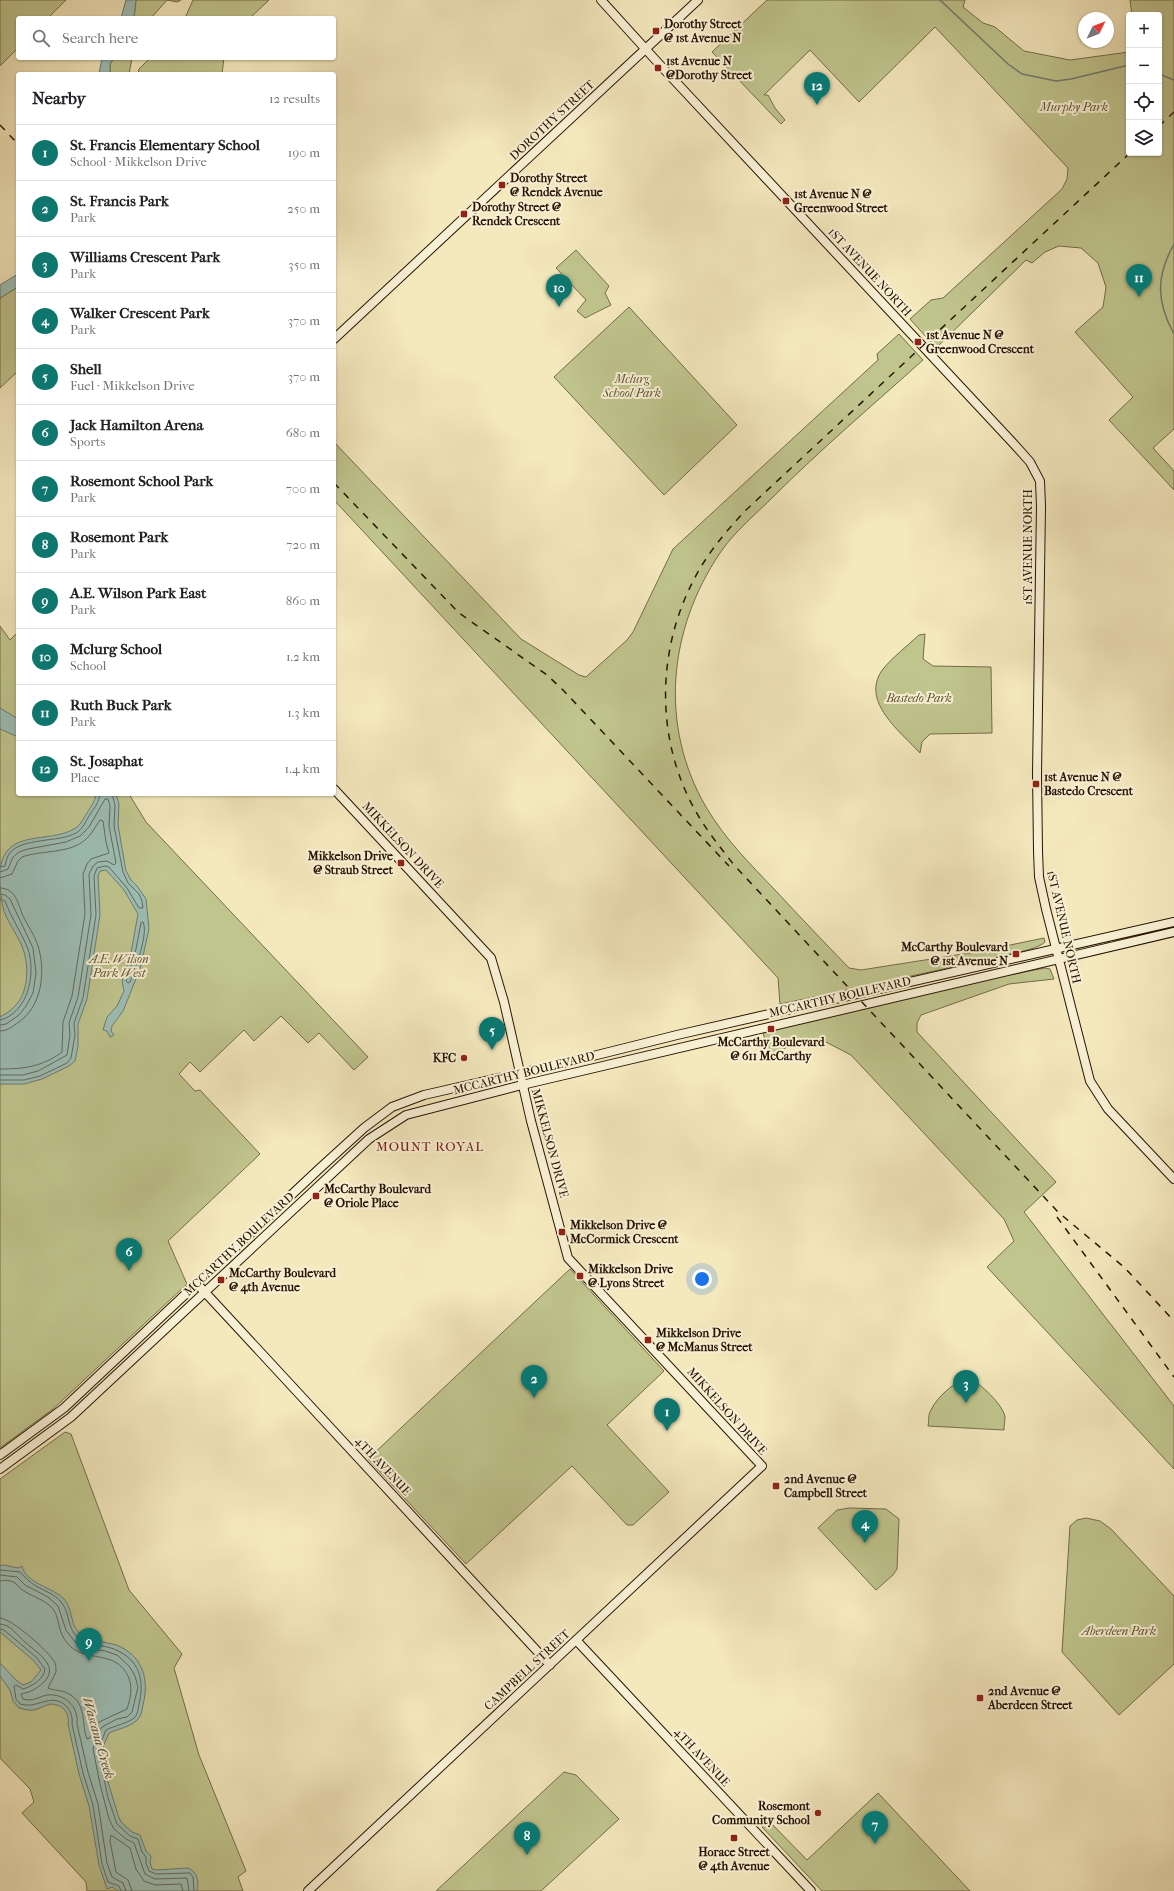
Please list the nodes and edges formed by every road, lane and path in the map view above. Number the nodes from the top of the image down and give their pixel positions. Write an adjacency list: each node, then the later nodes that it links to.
1 (601, 0): 3 (street, 1ST AVENUE NORTH)
2 (698, 0): 3 (street, DOROTHY STREET)
3 (645, 49): 4 (street, DOROTHY STREET); 8 (street, 1ST AVENUE NORTH)
4 (336, 337)
5 (336, 791): 10 (street, MIKKELSON DRIVE)
6 (1174, 922): 8 (street, MCCARTHY BOULEVARD)
7 (1174, 932): 9 (street, MCCARTHY BOULEVARD)
8 (1055, 949): 9 (street, 1ST AVENUE NORTH); 10 (street, MCCARTHY BOULEVARD)
9 (1058, 959): 11 (street, MCCARTHY BOULEVARD); 12 (street, 1ST AVENUE NORTH)
10 (520, 1073): 11 (street, MIKKELSON DRIVE); 13 (street, MCCARTHY BOULEVARD)
11 (522, 1085): 14 (street, MCCARTHY BOULEVARD); 16 (street, MIKKELSON DRIVE)
12 (1174, 1179)
13 (197, 1284): 14 (street, 4TH AVENUE); 15 (street, MCCARTHY BOULEVARD)
14 (205, 1292): 17 (street, MCCARTHY BOULEVARD); 19 (street, 4TH AVENUE)
15 (0, 1455)
16 (762, 1466): 18 (street, CAMPBELL STREET)
17 (0, 1469)
18 (576, 1640): 19 (street, CAMPBELL STREET); 21 (street, 4TH AVENUE)
19 (550, 1665): 20 (street, CAMPBELL STREET)
20 (308, 1891)
21 (811, 1891)

